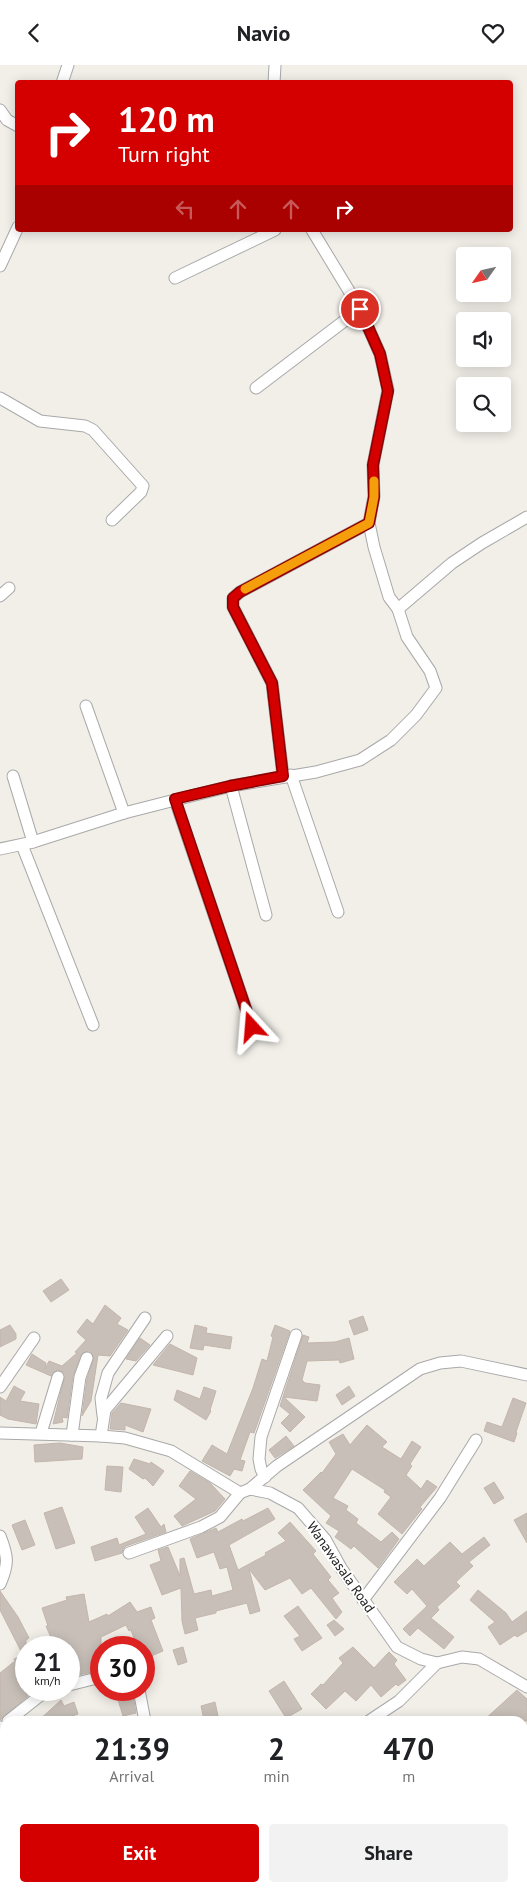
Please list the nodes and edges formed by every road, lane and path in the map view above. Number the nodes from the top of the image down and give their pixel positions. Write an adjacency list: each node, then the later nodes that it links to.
1 (68, 65): 3 (street)
2 (275, 65): 4 (street)
3 (63, 80)
4 (274, 80)
5 (0, 110): 6 (street)
6 (15, 125)
7 (16, 232): 10 (street)
8 (271, 232): 11 (street)
9 (313, 232): 12 (street)
10 (0, 265)
11 (175, 278)
12 (360, 309): 13 (street); 17 (street)
13 (256, 388)
14 (0, 397): 16 (street)
15 (527, 517): 20 (street)
16 (112, 520)
17 (369, 523): 20 (street); 23 (street)
18 (9, 588): 19 (street)
19 (0, 596)
20 (398, 609): 23 (street)
21 (86, 706): 26 (street)
22 (13, 776): 27 (street)
23 (287, 776): 24 (street); 29 (street)
24 (230, 786): 25 (street); 30 (street)
25 (175, 799): 26 (street); 32 (street)
26 (124, 813): 27 (street)
27 (28, 844): 28 (street); 31 (street)
28 (0, 849)
29 (338, 912)
30 (266, 915)
31 (93, 1025)
32 (252, 1027)
33 (145, 1318): 41 (street)
34 (167, 1335): 41 (street)
35 (296, 1335): 47 (street)
36 (34, 1338): 40 (street)
37 (87, 1358): 44 (street)
38 (527, 1375): 47 (street)
39 (58, 1377): 43 (street)
40 (0, 1387)
41 (103, 1416): 45 (street)
42 (0, 1433): 43 (street, Wanawasala Road)
43 (41, 1433): 44 (street, Wanawasala Road)
44 (72, 1435): 45 (street, Wanawasala Road)
45 (101, 1436): 48 (street, Wanawasala Road)
46 (476, 1439): 52 (street)
47 (265, 1477): 48 (street)
48 (245, 1491): 50 (street); 52 (street, Wanawasala Road)
49 (0, 1536): 51 (street)
50 (129, 1553)
51 (0, 1584)
52 (363, 1601): 53 (street, Wanawasala Road)
53 (436, 1663): 54 (street); 59 (street)
54 (527, 1687)
55 (33, 1701): 57 (street)
56 (141, 1701): 58 (street)
57 (14, 1716)
58 (144, 1716)
59 (376, 1716)

